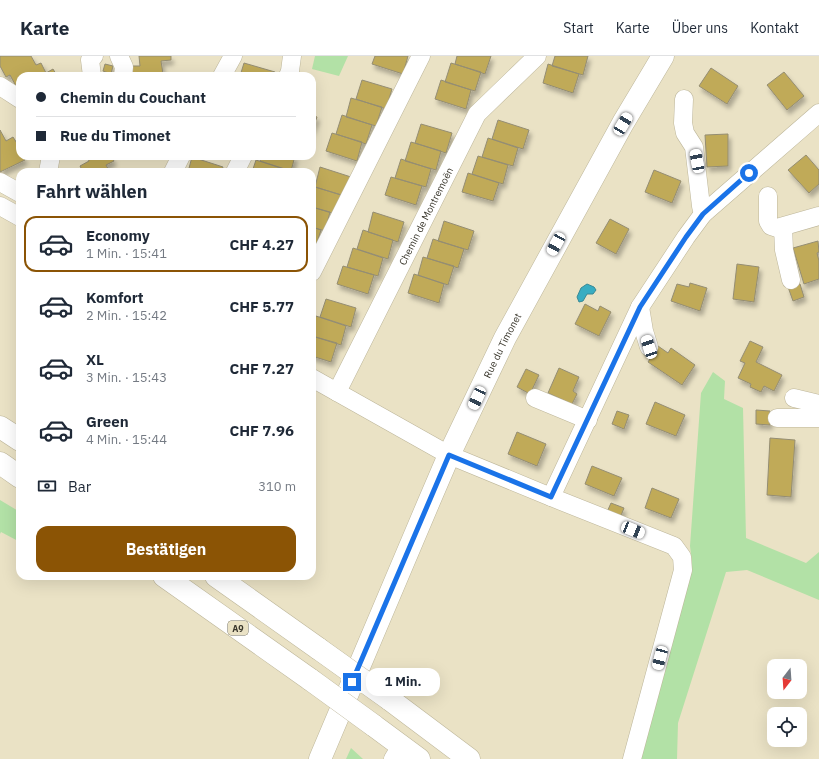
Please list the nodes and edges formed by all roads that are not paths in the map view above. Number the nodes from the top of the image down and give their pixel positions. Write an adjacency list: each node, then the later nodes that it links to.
1 (119, 56): 7 (street)
2 (233, 56): 8 (street)
3 (292, 56): 9 (street)
4 (421, 56): 22 (street)
5 (537, 56): 27 (street, Chemin de Montremoën)
6 (663, 56): 36 (main road, Rue du Timonet)
7 (123, 72)
8 (224, 72)
9 (290, 72)
10 (0, 86): 11 (street)
11 (16, 96)
12 (684, 99): 18 (street)
13 (819, 112): 18 (street)
14 (0, 182): 15 (street)
15 (16, 191)
16 (768, 196): 21 (street)
17 (0, 206): 19 (street)
18 (703, 214): 24 (street)
19 (16, 215)
20 (819, 216): 21 (street)
21 (783, 227): 23 (street)
22 (316, 264)
23 (791, 280)
24 (640, 307): 25 (street); 33 (street)
25 (649, 347)
26 (316, 380): 27 (street)
27 (337, 392): 36 (street)
28 (535, 398): 33 (street)
29 (794, 398): 30 (street)
30 (819, 404)
31 (777, 418): 32 (street)
32 (819, 418)
33 (588, 420): 39 (street)
34 (0, 427): 35 (main road)
35 (16, 437)
36 (449, 455): 39 (street); 43 (main road, Rue du Timonet)
37 (0, 463): 38 (main road)
38 (16, 474)
39 (551, 497): 46 (street)
40 (170, 580): 42 (main road, A9, bridge)
41 (222, 580): 45 (main road, bridge)
42 (397, 752): 44 (main road, A9)
43 (320, 759)
44 (419, 759)
45 (469, 759)
46 (632, 759)

